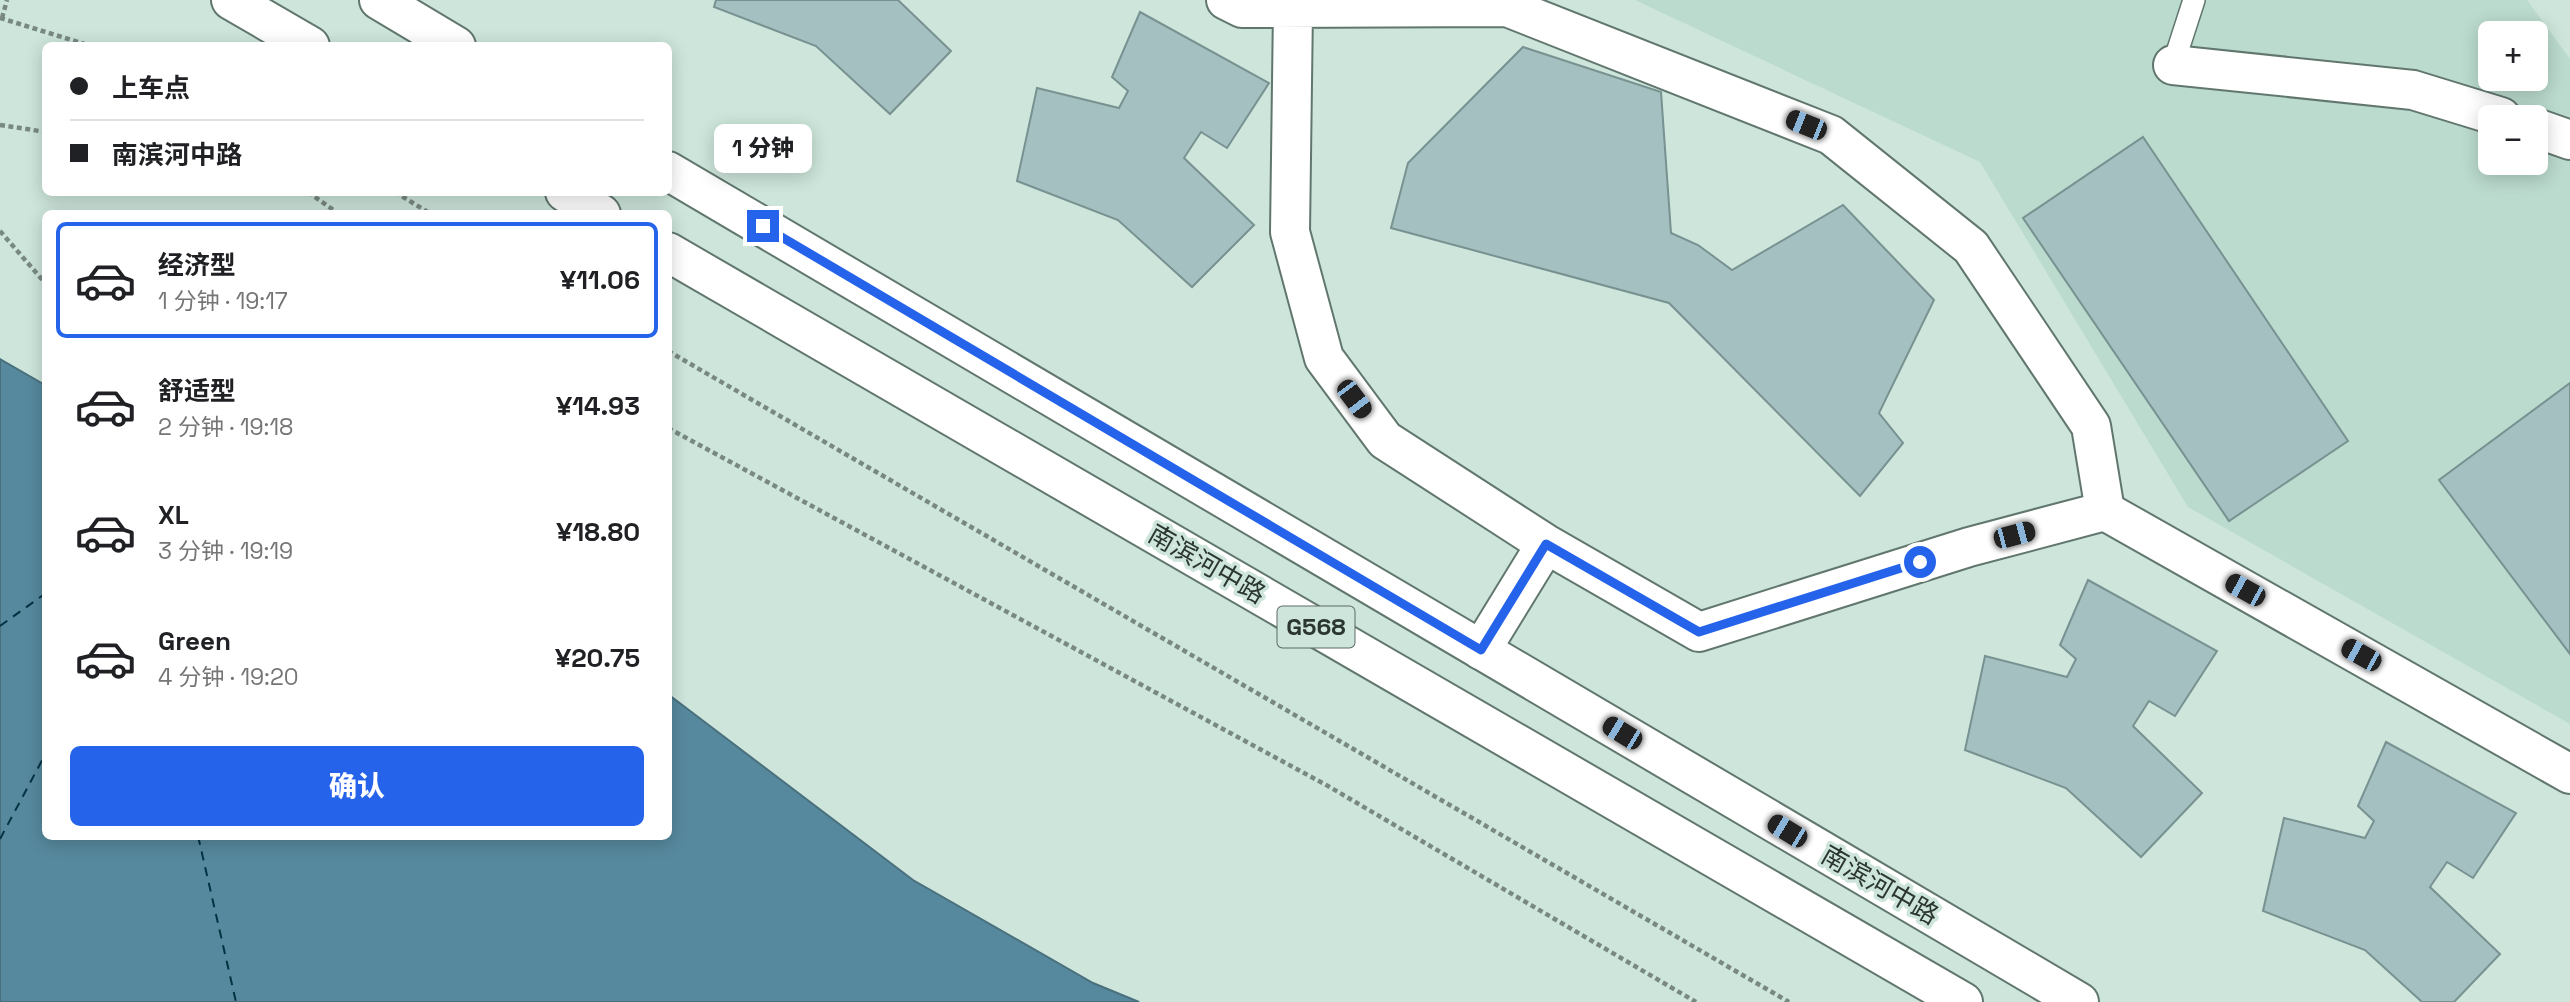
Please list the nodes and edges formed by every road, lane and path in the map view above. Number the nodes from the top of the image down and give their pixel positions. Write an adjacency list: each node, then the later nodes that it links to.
1 (7, 0): 7 (path)
2 (232, 0): 9 (main road)
3 (379, 0): 10 (main road)
4 (1226, 0): 6 (main road)
5 (2194, 0): 11 (lane)
6 (1293, 8): 29 (main road); 30 (main road)
7 (1, 18): 8 (path)
8 (78, 42)
9 (303, 42)
10 (450, 42)
11 (2172, 65): 12 (main road)
12 (2478, 110)
13 (0, 125): 14 (path)
14 (42, 131)
15 (2548, 132): 16 (main road)
16 (2570, 140)
17 (672, 173): 31 (main road, 南滨河中路 / G568)
18 (314, 196): 21 (path)
19 (402, 196): 22 (path)
20 (572, 196): 23 (main road)
21 (334, 210)
22 (424, 210)
23 (594, 210)
24 (0, 231): 26 (path)
25 (672, 254): 35 (main road, 南滨河中路 / G568)
26 (42, 279)
27 (672, 353): 34 (path)
28 (672, 430): 33 (path)
29 (2105, 511): 30 (main road); 32 (main road)
30 (1546, 544): 31 (main road)
31 (1481, 650): 36 (main road, 南滨河中路 / G568)
32 (2570, 774)
33 (1696, 1002)
34 (1789, 1002)
35 (1963, 1002)
36 (2079, 1002)

